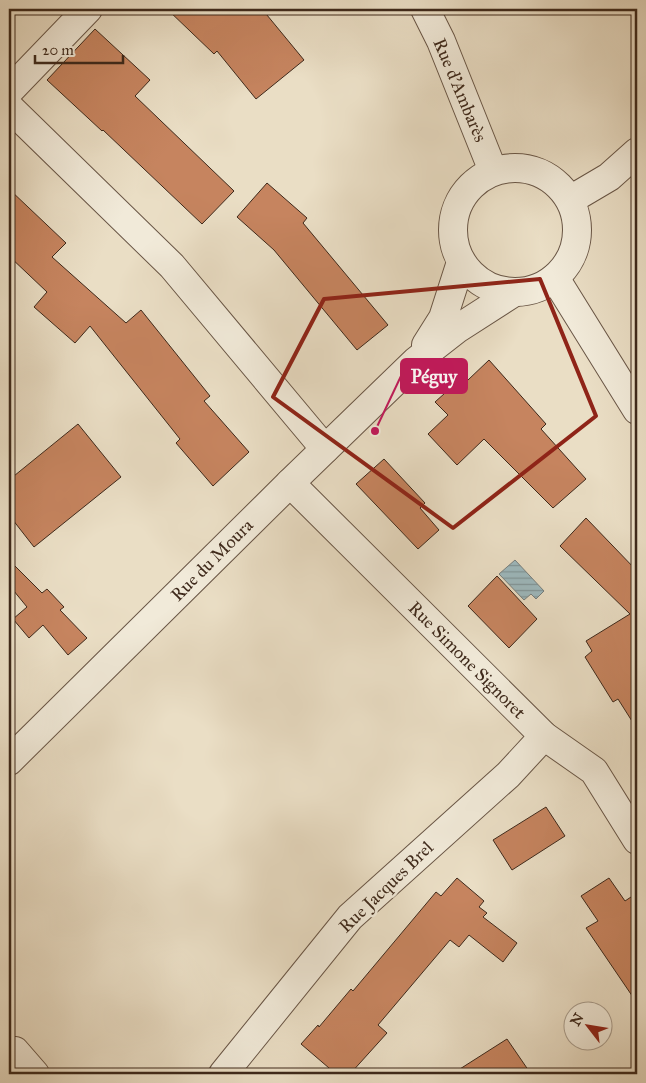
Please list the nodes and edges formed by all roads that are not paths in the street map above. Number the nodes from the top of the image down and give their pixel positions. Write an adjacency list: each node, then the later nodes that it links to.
1 (88, 9): 3 (street)
2 (424, 9): 6 (street, Rue d'Ambarès)
3 (9, 92)
4 (9, 107): 13 (street)
5 (637, 152): 7 (street)
6 (493, 172): 7 (street); 8 (street)
7 (570, 200): 9 (street)
8 (461, 262): 10 (street); 11 (street, Rue du Moura)
9 (556, 278): 10 (street); 12 (street)
10 (513, 293): 11 (street, Rue du Moura)
11 (416, 361): 13 (street, Rue du Moura)
12 (637, 410)
13 (325, 449): 14 (street, Rue du Moura)
14 (290, 483): 15 (street, Rue Simone Signoret); 16 (street, Rue du Moura)
15 (544, 736): 17 (street, Rue Simone Signoret); 20 (street, Rue Jacques Brel)
16 (9, 761)
17 (637, 840)
18 (15, 1051): 19 (street)
19 (35, 1074)
20 (223, 1074)

